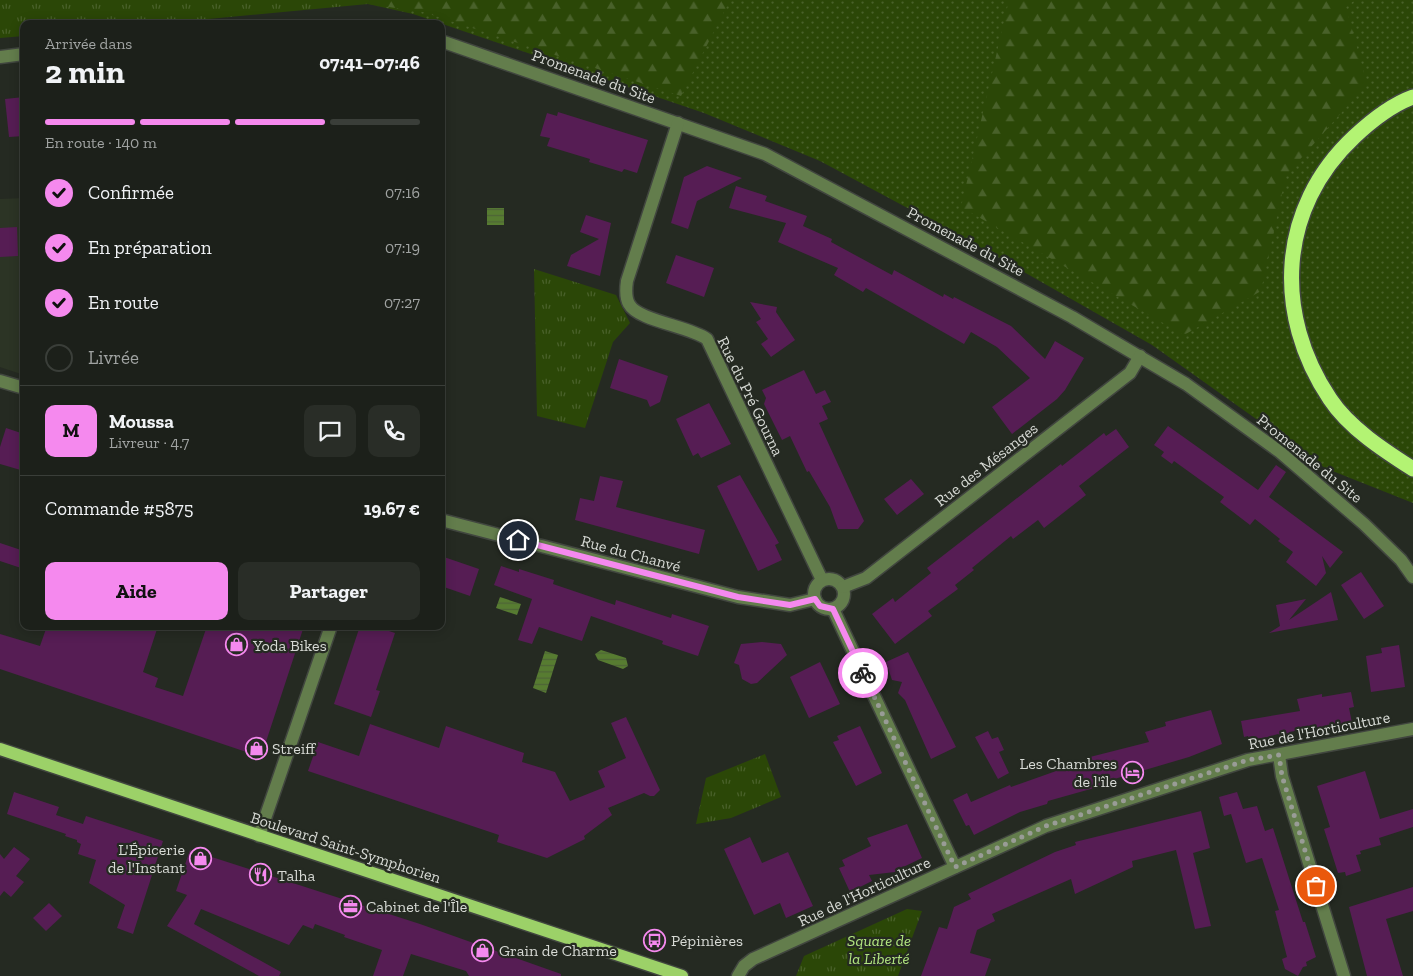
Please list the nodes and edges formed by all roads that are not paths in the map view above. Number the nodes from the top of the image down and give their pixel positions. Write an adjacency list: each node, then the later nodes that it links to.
1 (445, 42): 5 (street, Promenade du Site)
2 (20, 54): 3 (street)
3 (0, 57)
4 (1413, 97): 9 (highway)
5 (678, 123): 6 (street, Promenade du Site); 12 (street, Rue du Pré Gourna)
6 (1140, 356): 11 (street, Promenade du Site); 13 (street, Rue des Mésanges)
7 (0, 381): 8 (street)
8 (20, 387)
9 (1413, 469)
10 (445, 521): 14 (street, Rue du Chanvé)
11 (1413, 577)
12 (822, 580): 13 (street); 14 (street)
13 (843, 588): 15 (street)
14 (815, 599): 15 (street)
15 (833, 609): 21 (street)
16 (330, 630): 20 (street)
17 (1413, 729): 19 (street, Rue de l'Horticulture)
18 (0, 749): 20 (main road, Boulevard Saint-Symphorien)
19 (1279, 755): 21 (street, Rue de l'Horticulture); 25 (street)
20 (259, 836): 22 (main road, Boulevard Saint-Symphorien)
21 (955, 867): 24 (street, Rue de l'Horticulture)
22 (661, 972): 23 (main road, Boulevard Saint-Symphorien)
23 (682, 976)
24 (738, 976)
25 (1344, 976)

